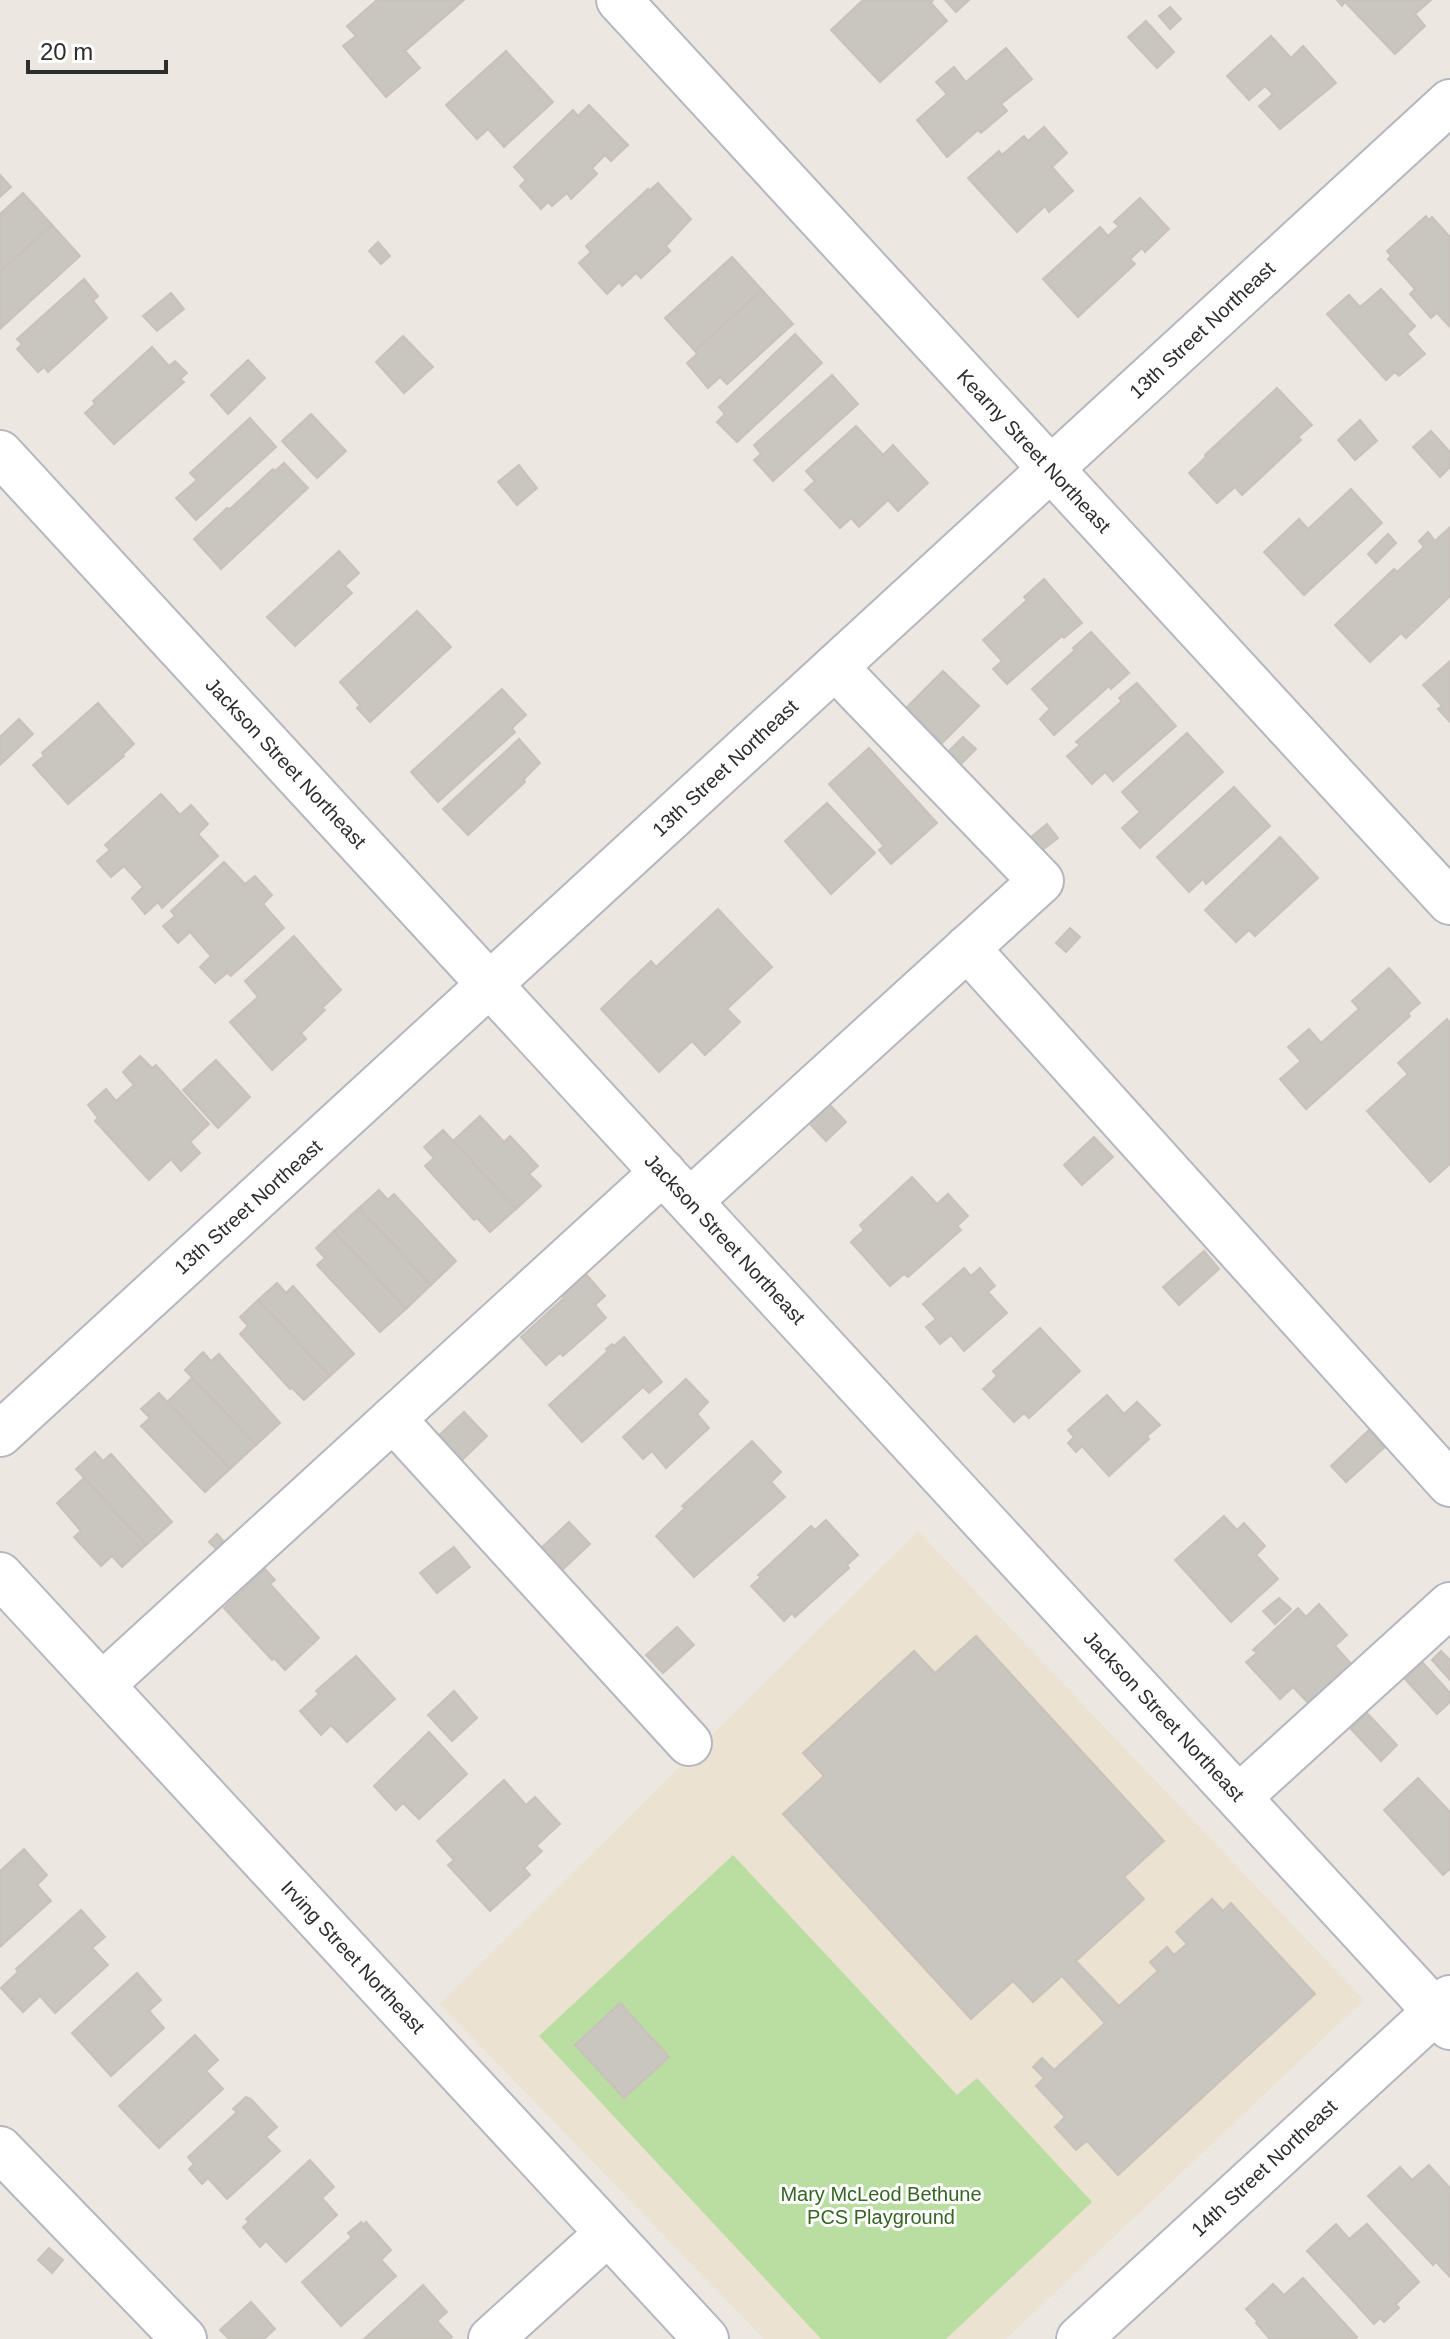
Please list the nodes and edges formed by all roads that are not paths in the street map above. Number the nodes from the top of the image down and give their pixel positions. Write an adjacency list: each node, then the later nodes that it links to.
1 (619, 0): 4 (street, Kearny Street Northeast)
2 (1450, 102): 4 (street, 13th Street Northeast)
3 (0, 453): 8 (street, Jackson Street Northeast)
4 (1050, 469): 5 (street, 13th Street Northeast); 6 (street, Kearny Street Northeast)
5 (835, 667): 7 (street); 8 (street, 13th Street Northeast)
6 (1450, 902)
7 (967, 948): 9 (street); 12 (street)
8 (491, 985): 9 (street, Jackson Street Northeast); 11 (street, 13th Street Northeast)
9 (677, 1186): 10 (street); 17 (street, Jackson Street Northeast)
10 (393, 1419): 15 (street); 16 (street)
11 (0, 1434)
12 (1450, 1484)
13 (0, 1575): 15 (street, Irving Street Northeast)
14 (1450, 1605): 17 (street)
15 (102, 1685): 20 (street, Irving Street Northeast)
16 (689, 1743)
17 (1239, 1797): 18 (street, Jackson Street Northeast)
18 (1445, 2012): 24 (street, 14th Street Northeast)
19 (0, 2149): 21 (street)
20 (608, 2233): 22 (street); 23 (street, Irving Street Northeast)
21 (184, 2339)
22 (491, 2339)
23 (706, 2339)
24 (1079, 2339)

